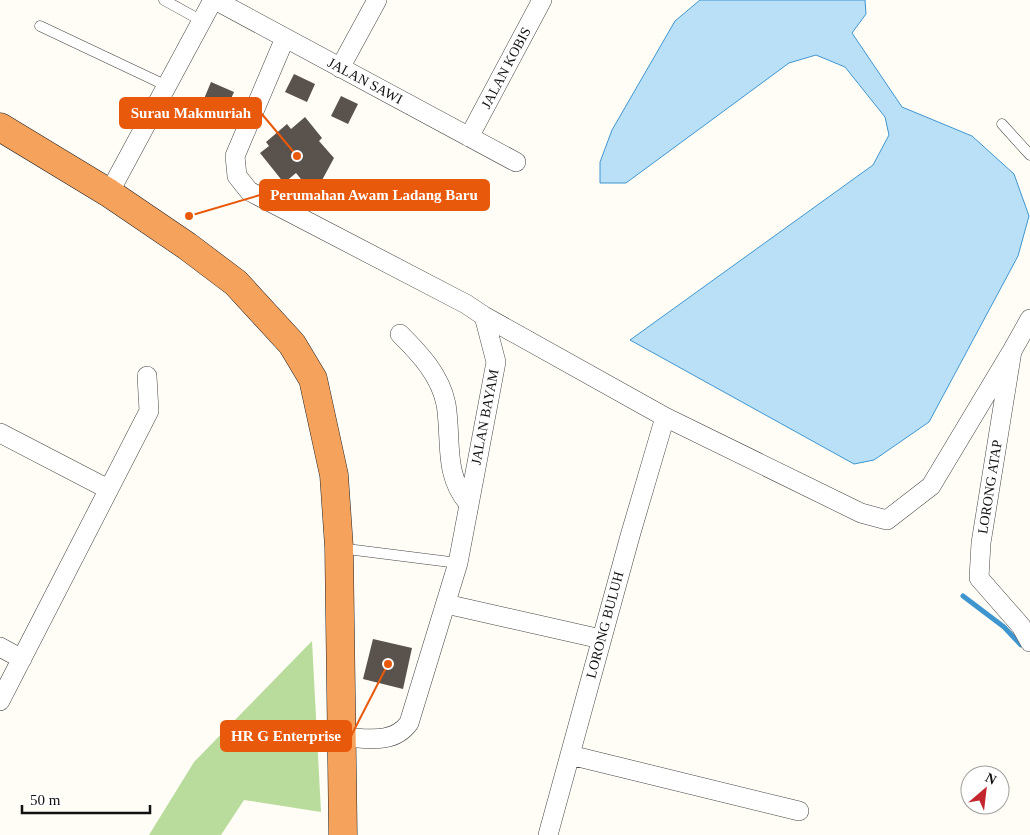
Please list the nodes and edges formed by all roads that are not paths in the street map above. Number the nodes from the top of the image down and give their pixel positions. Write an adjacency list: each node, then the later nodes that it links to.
1 (164, 0): 5 (lane)
2 (214, 0): 5 (street); 7 (street, JALAN SAWI)
3 (377, 0): 8 (street)
4 (542, 0): 12 (street, JALAN KOBIS)
5 (202, 21): 9 (street)
6 (40, 26): 9 (lane)
7 (286, 38): 8 (street, JALAN SAWI); 16 (street)
8 (340, 68): 12 (street, JALAN SAWI)
9 (167, 86): 15 (street)
10 (1002, 124): 13 (lane)
11 (0, 127): 15 (highway)
12 (469, 137): 14 (street, JALAN SAWI)
13 (1030, 155)
14 (516, 162)
15 (109, 193): 25 (highway)
16 (484, 316): 21 (street); 24 (street, JALAN BAYAM)
17 (1030, 319): 19 (street, LORONG ATAP)
18 (400, 334): 24 (street)
19 (1012, 351): 21 (street); 29 (street, LORONG ATAP)
20 (147, 376): 23 (street)
21 (666, 417): 28 (street, LORONG BULUH)
22 (0, 433): 23 (street)
23 (108, 489): 31 (street)
24 (468, 504): 26 (street, JALAN BAYAM)
25 (338, 547): 26 (lane); 33 (highway)
26 (458, 564): 27 (street, JALAN BAYAM)
27 (446, 604): 28 (street); 33 (street, JALAN BAYAM)
28 (602, 640): 34 (street, LORONG BULUH)
29 (1030, 642)
30 (0, 647): 31 (street)
31 (22, 659): 32 (street)
32 (0, 701)
33 (342, 736): 36 (highway)
34 (570, 755): 35 (street); 37 (street, LORONG BULUH)
35 (799, 811)
36 (343, 835)
37 (548, 835)

